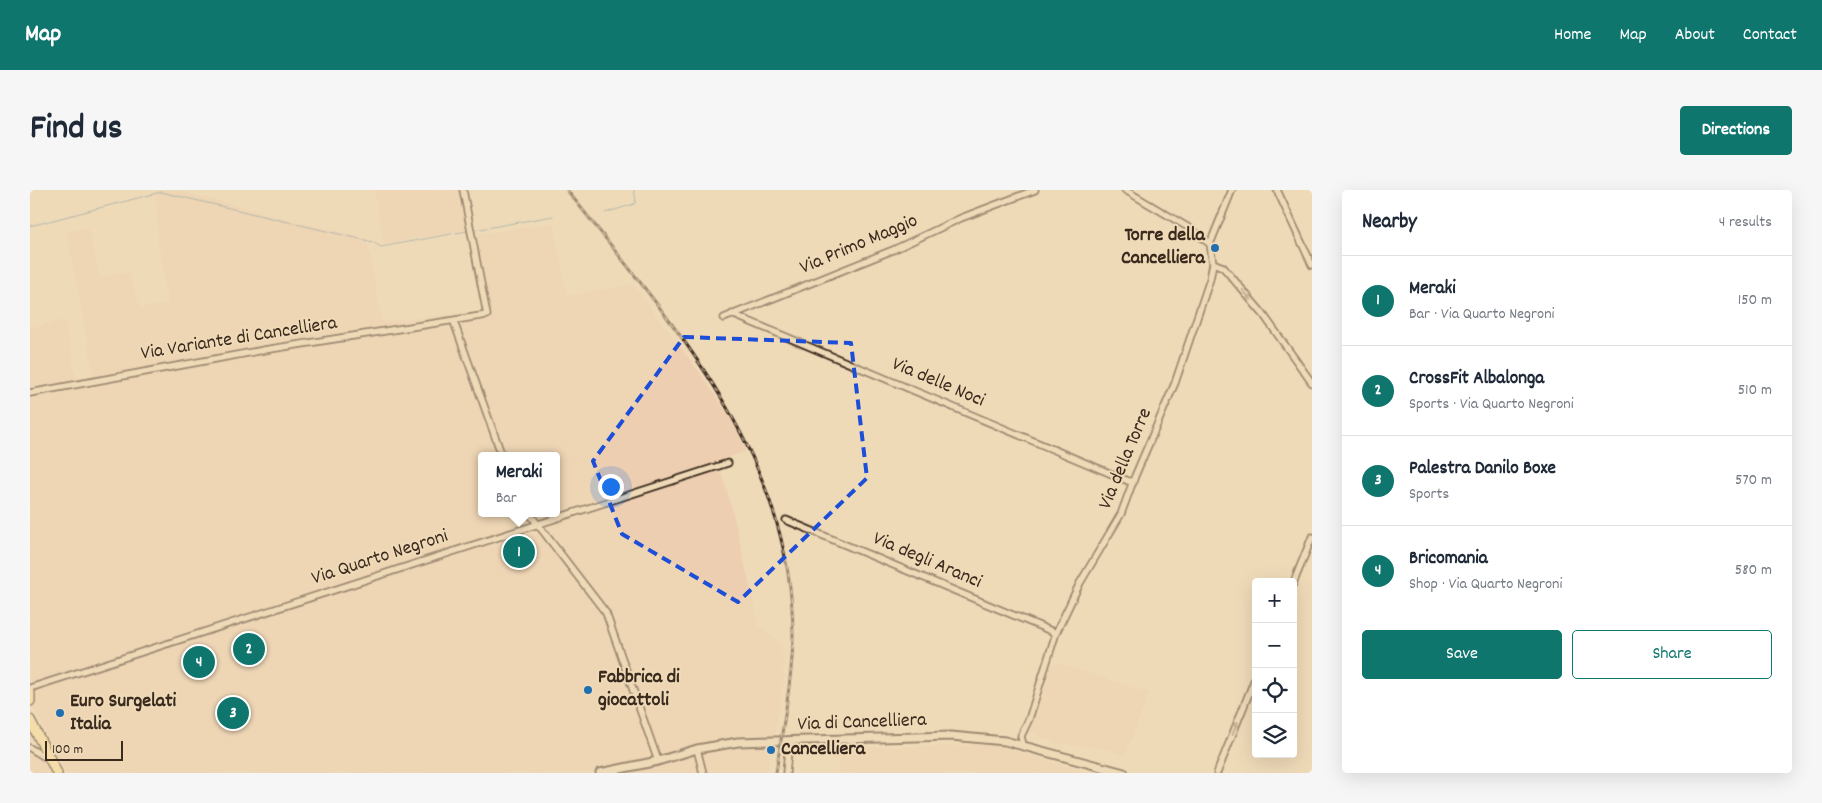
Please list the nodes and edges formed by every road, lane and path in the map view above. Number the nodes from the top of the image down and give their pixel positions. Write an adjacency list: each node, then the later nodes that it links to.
1 (463, 190): 11 (street, Via Variante di Cancelliera)
2 (1035, 190): 9 (street, Via Primo Maggio)
3 (1125, 190): 6 (street)
4 (1232, 190): 6 (street)
5 (1277, 190): 8 (street)
6 (1210, 244): 7 (street, Via della Torre)
7 (1213, 263): 12 (street, one-way to 12); 16 (street, Via della Torre)
8 (1312, 265)
9 (732, 314): 10 (street, Via Primo Maggio); 16 (street, Via delle Noci)
10 (724, 318)
11 (454, 322): 13 (street, Via Variante di Cancelliera); 14 (street)
12 (1312, 383)
13 (30, 393)
14 (501, 452)
15 (728, 463): 19 (street, Via Quarto Negroni)
16 (1132, 483): 22 (street, Via della Torre)
17 (531, 517): 19 (street)
18 (786, 520): 22 (street, Via degli Aranci)
19 (537, 526): 23 (street, Via Quarto Negroni); 37 (street)
20 (1312, 537): 21 (street)
21 (1295, 578)
22 (1056, 633): 30 (street, Via della Torre)
23 (43, 685): 25 (street, Via Quarto Negroni); 26 (street, Via Quarto Negroni)
24 (1252, 686): 44 (street, one-way to 24)
25 (30, 688)
26 (30, 694): 27 (main road)
27 (30, 701)
28 (30, 720): 39 (main road)
29 (30, 730): 36 (main road)
30 (1022, 733): 32 (street); 33 (street, Via della Torre)
31 (790, 741): 32 (street, Via di Cancelliera); 35 (street, Via di Cancelliera); 42 (street)
32 (1005, 741): 33 (street, Via di Cancelliera)
33 (1023, 745): 43 (street, Via di Cancelliera)
34 (30, 748): 36 (street)
35 (697, 749): 37 (street, Via di Cancelliera); 41 (street)
36 (43, 756): 38 (main road)
37 (658, 761): 40 (street, Via di Cancelliera)
38 (52, 773)
39 (58, 773)
40 (600, 773)
41 (703, 773)
42 (786, 773)
43 (1124, 773)
44 (1217, 773)

